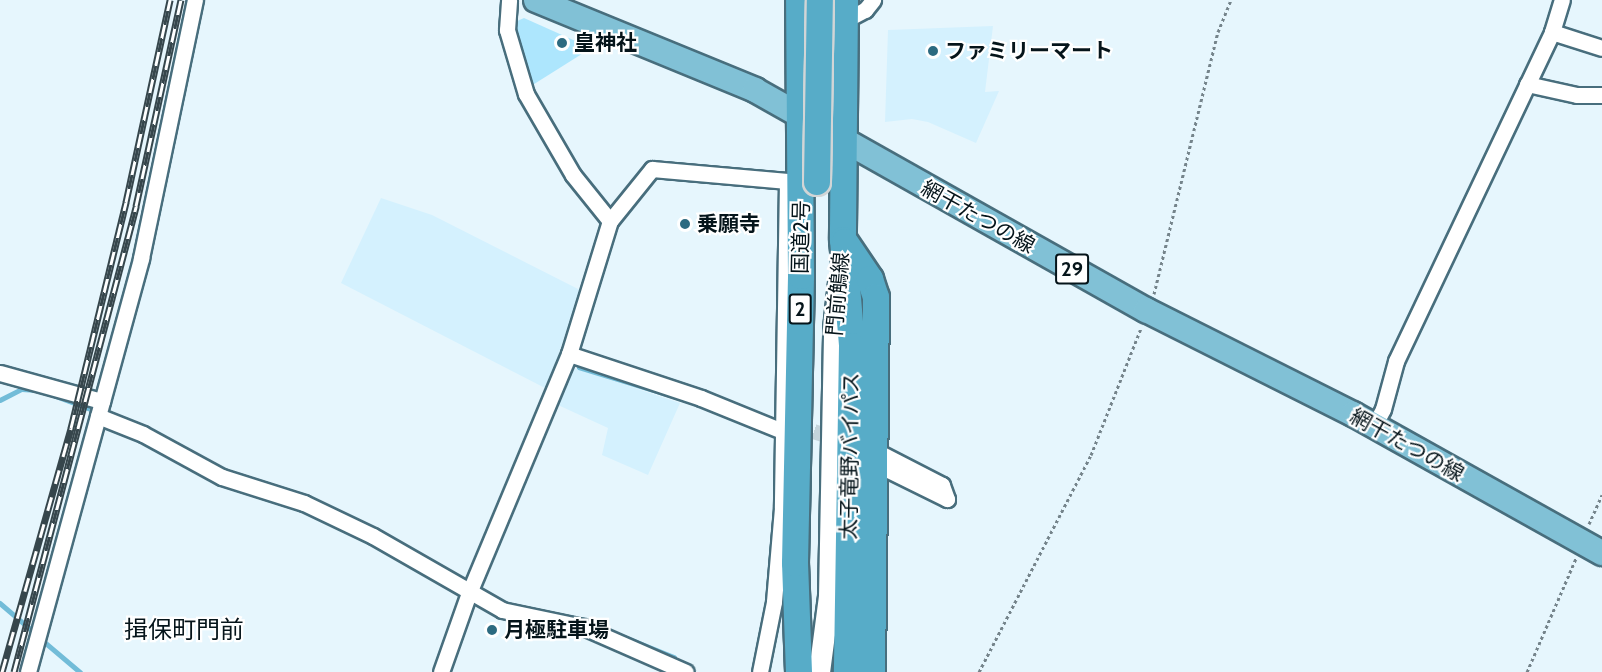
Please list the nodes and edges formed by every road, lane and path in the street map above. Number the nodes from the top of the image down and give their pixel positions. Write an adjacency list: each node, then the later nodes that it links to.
1 (195, 0): 22 (street)
2 (509, 0): 16 (street)
3 (536, 0): 14 (main road, 網干たつの線 / 29)
4 (820, 0): 40 (highway, 2, bridge)
5 (873, 0): 9 (street)
6 (1231, 0): 19 (path)
7 (1562, 0): 10 (street)
8 (797, 5): 14 (highway, 国道2号 / 2)
9 (844, 10): 15 (highway, 国道2号)
10 (1552, 32): 11 (street); 12 (street)
11 (1602, 48)
12 (1527, 84): 13 (street); 24 (street)
13 (1602, 95)
14 (801, 115): 15 (main road, 網干たつの線 / 29); 18 (highway, 国道2号 / 2)
15 (843, 138): 17 (highway, 国道2号); 19 (main road, 網干たつの線 / 29)
16 (610, 221): 18 (street); 20 (street)
17 (843, 240): 26 (highway, 太子竜野バイパス); 41 (main road, 門前鵤線)
18 (793, 280): 25 (highway, 国道2号 / 2)
19 (1146, 310): 24 (main road, 網干たつの線 / 29); 44 (path)
20 (569, 354): 25 (street); 30 (street)
21 (0, 373): 22 (street)
22 (102, 401): 23 (street)
23 (98, 416): 30 (street); 33 (street)
24 (1374, 426): 29 (main road, 網干たつの線 / 29)
25 (786, 429): 28 (highway, 国道2号 / 2)
26 (869, 458): 42 (highway, 太子竜野バイパス); 43 (highway)
27 (1602, 495): 29 (path)
28 (789, 505): 31 (highway, 国道2号 / 2); 37 (street)
29 (1592, 548): 45 (path)
30 (469, 593): 32 (street); 34 (street)
31 (795, 619): 38 (highway); 39 (highway, 2)
32 (645, 654): 35 (street); 36 (street)
33 (28, 672)
34 (441, 672)
35 (664, 672)
36 (686, 672)
37 (760, 672)
38 (788, 672)
39 (799, 672)
40 (807, 672)
41 (819, 672)
42 (847, 672)
43 (873, 672)
44 (979, 672)
45 (1527, 672)

